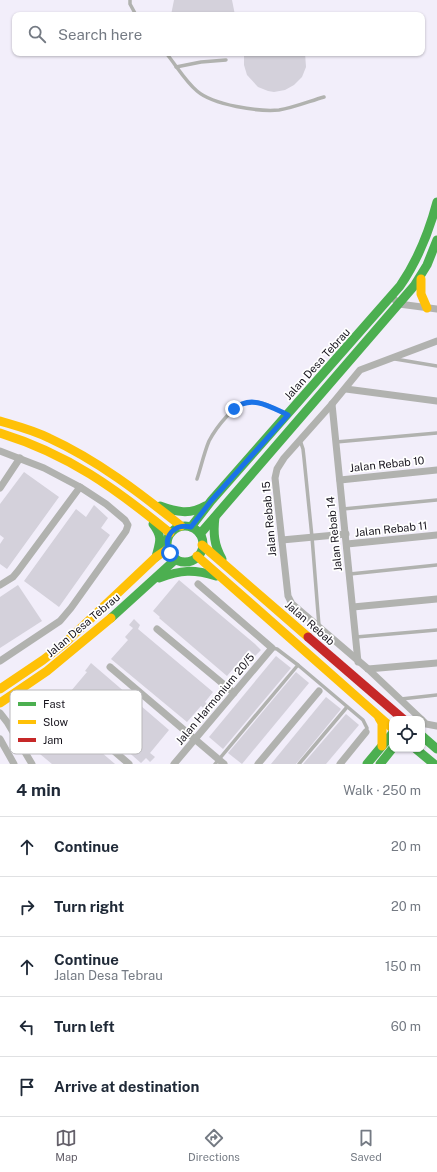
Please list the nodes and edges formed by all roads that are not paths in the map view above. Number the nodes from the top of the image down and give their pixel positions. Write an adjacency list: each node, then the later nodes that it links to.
1 (130, 0): 2 (lane)
2 (134, 12)
3 (168, 56): 5 (lane)
4 (226, 60): 5 (lane)
5 (176, 67): 6 (lane)
6 (324, 97)
7 (437, 202): 10 (main road, Jalan Desa Tebrau)
8 (437, 240): 9 (main road, Jalan Desa Tebrau)
9 (422, 275): 10 (main road, Jalan Desa Tebrau); 11 (main road)
10 (396, 301): 11 (street); 19 (main road, Jalan Desa Tebrau); 37 (main road, Jalan Desa Tebrau)
11 (427, 308): 12 (street)
12 (437, 309)
13 (437, 341): 14 (street, Jalan Rebab 15)
14 (390, 358): 15 (lane); 16 (street, Jalan Rebab 15)
15 (437, 366)
16 (346, 389): 17 (street); 18 (street, Jalan Rebab 15)
17 (437, 401)
18 (332, 404): 23 (street, Jalan Rebab 15); 24 (street, Jalan Rebab 14)
19 (288, 415): 28 (lane); 33 (main road, Jalan Desa Tebrau)
20 (0, 421): 34 (main road)
21 (437, 432): 24 (lane)
22 (0, 433): 35 (main road)
23 (300, 440): 44 (lane); 45 (street, Jalan Rebab 15)
24 (336, 442): 29 (street, Jalan Rebab 14)
25 (0, 451): 26 (street)
26 (20, 458): 30 (street); 31 (street)
27 (437, 470): 29 (street, Jalan Rebab 10)
28 (197, 479)
29 (340, 480): 36 (street, Jalan Rebab 14)
30 (80, 487): 58 (street); 66 (street)
31 (0, 488)
32 (437, 500): 36 (lane)
33 (211, 501): 34 (main road); 39 (main road, Jalan Desa Tebrau)
34 (152, 503): 38 (main road)
35 (141, 509): 40 (main road); 50 (main road)
36 (343, 509): 42 (street, Jalan Rebab 14)
37 (215, 517): 41 (main road, Jalan Desa Tebrau); 53 (main road)
38 (181, 526): 39 (main road); 40 (main road)
39 (191, 527): 41 (main road)
40 (170, 534): 48 (main road)
41 (200, 534): 47 (main road)
42 (346, 534): 44 (street); 46 (street, Jalan Rebab 14)
43 (437, 535): 46 (street, Jalan Rebab 11)
44 (312, 538): 45 (street); 61 (lane)
45 (282, 540): 61 (street, Jalan Rebab 15)
46 (346, 544): 54 (street, Jalan Rebab 14)
47 (202, 545): 49 (main road); 53 (main road, Jalan Rebab)
48 (168, 549): 50 (main road, Jalan Desa Tebrau); 51 (main road)
49 (197, 556): 51 (main road); 55 (main road)
50 (156, 557): 72 (main road, Jalan Desa Tebrau)
51 (176, 559): 56 (main road, Jalan Desa Tebrau)
52 (437, 565): 54 (lane)
53 (230, 570): 85 (main road, Jalan Rebab)
54 (350, 574): 60 (street, Jalan Rebab 14)
55 (221, 578): 56 (main road); 84 (main road)
56 (153, 581): 73 (main road, Jalan Desa Tebrau)
57 (198, 584): 65 (street)
58 (0, 585)
59 (437, 599): 60 (street)
60 (353, 607): 64 (street, Jalan Rebab 14)
61 (319, 627): 67 (street, Jalan Rebab 15)
62 (157, 629): 76 (street)
63 (437, 630): 64 (lane)
64 (356, 637): 67 (street, Jalan Rebab 14)
65 (272, 648): 69 (lane); 76 (street, Jalan Harmonium 20/5)
66 (0, 661)
67 (358, 662): 71 (street, Jalan Rebab 15)
68 (437, 663): 71 (street)
69 (298, 665): 82 (lane); 103 (lane)
70 (110, 667): 74 (street)
71 (368, 669): 80 (street, Jalan Rebab 15)
72 (0, 689)
73 (18, 690)
74 (137, 690)
75 (319, 691): 108 (street)
76 (234, 693): 96 (street, Jalan Harmonium 20/5)
77 (142, 694): 96 (street)
78 (10, 695): 81 (main road, Jalan Desa Tebrau)
79 (437, 695): 80 (lane)
80 (400, 699): 86 (street, Jalan Rebab 15)
81 (1, 701): 87 (street)
82 (347, 707): 92 (lane); 109 (lane)
83 (0, 713): 87 (street)
84 (377, 716): 89 (main road); 97 (main road)
85 (400, 716)
86 (419, 716)
87 (7, 722): 91 (street)
88 (425, 723): 90 (street, Jalan Rebab 15)
89 (389, 726)
90 (437, 726)
91 (10, 727)
92 (366, 732): 110 (street)
93 (389, 738): 97 (main road)
94 (0, 739): 104 (street)
95 (425, 739): 98 (main road)
96 (195, 740): 103 (street); 107 (street, Jalan Harmonium 20/5)
97 (382, 746): 111 (main road)
98 (437, 749)
99 (391, 752): 112 (main road)
100 (419, 752): 113 (main road)
101 (26, 754): 105 (street)
102 (117, 754): 106 (street)
103 (219, 763)
104 (14, 764)
105 (32, 764)
106 (129, 764)
107 (174, 764)
108 (258, 764)
109 (299, 764)
110 (340, 764)
111 (366, 764)
112 (380, 764)
113 (434, 764)

